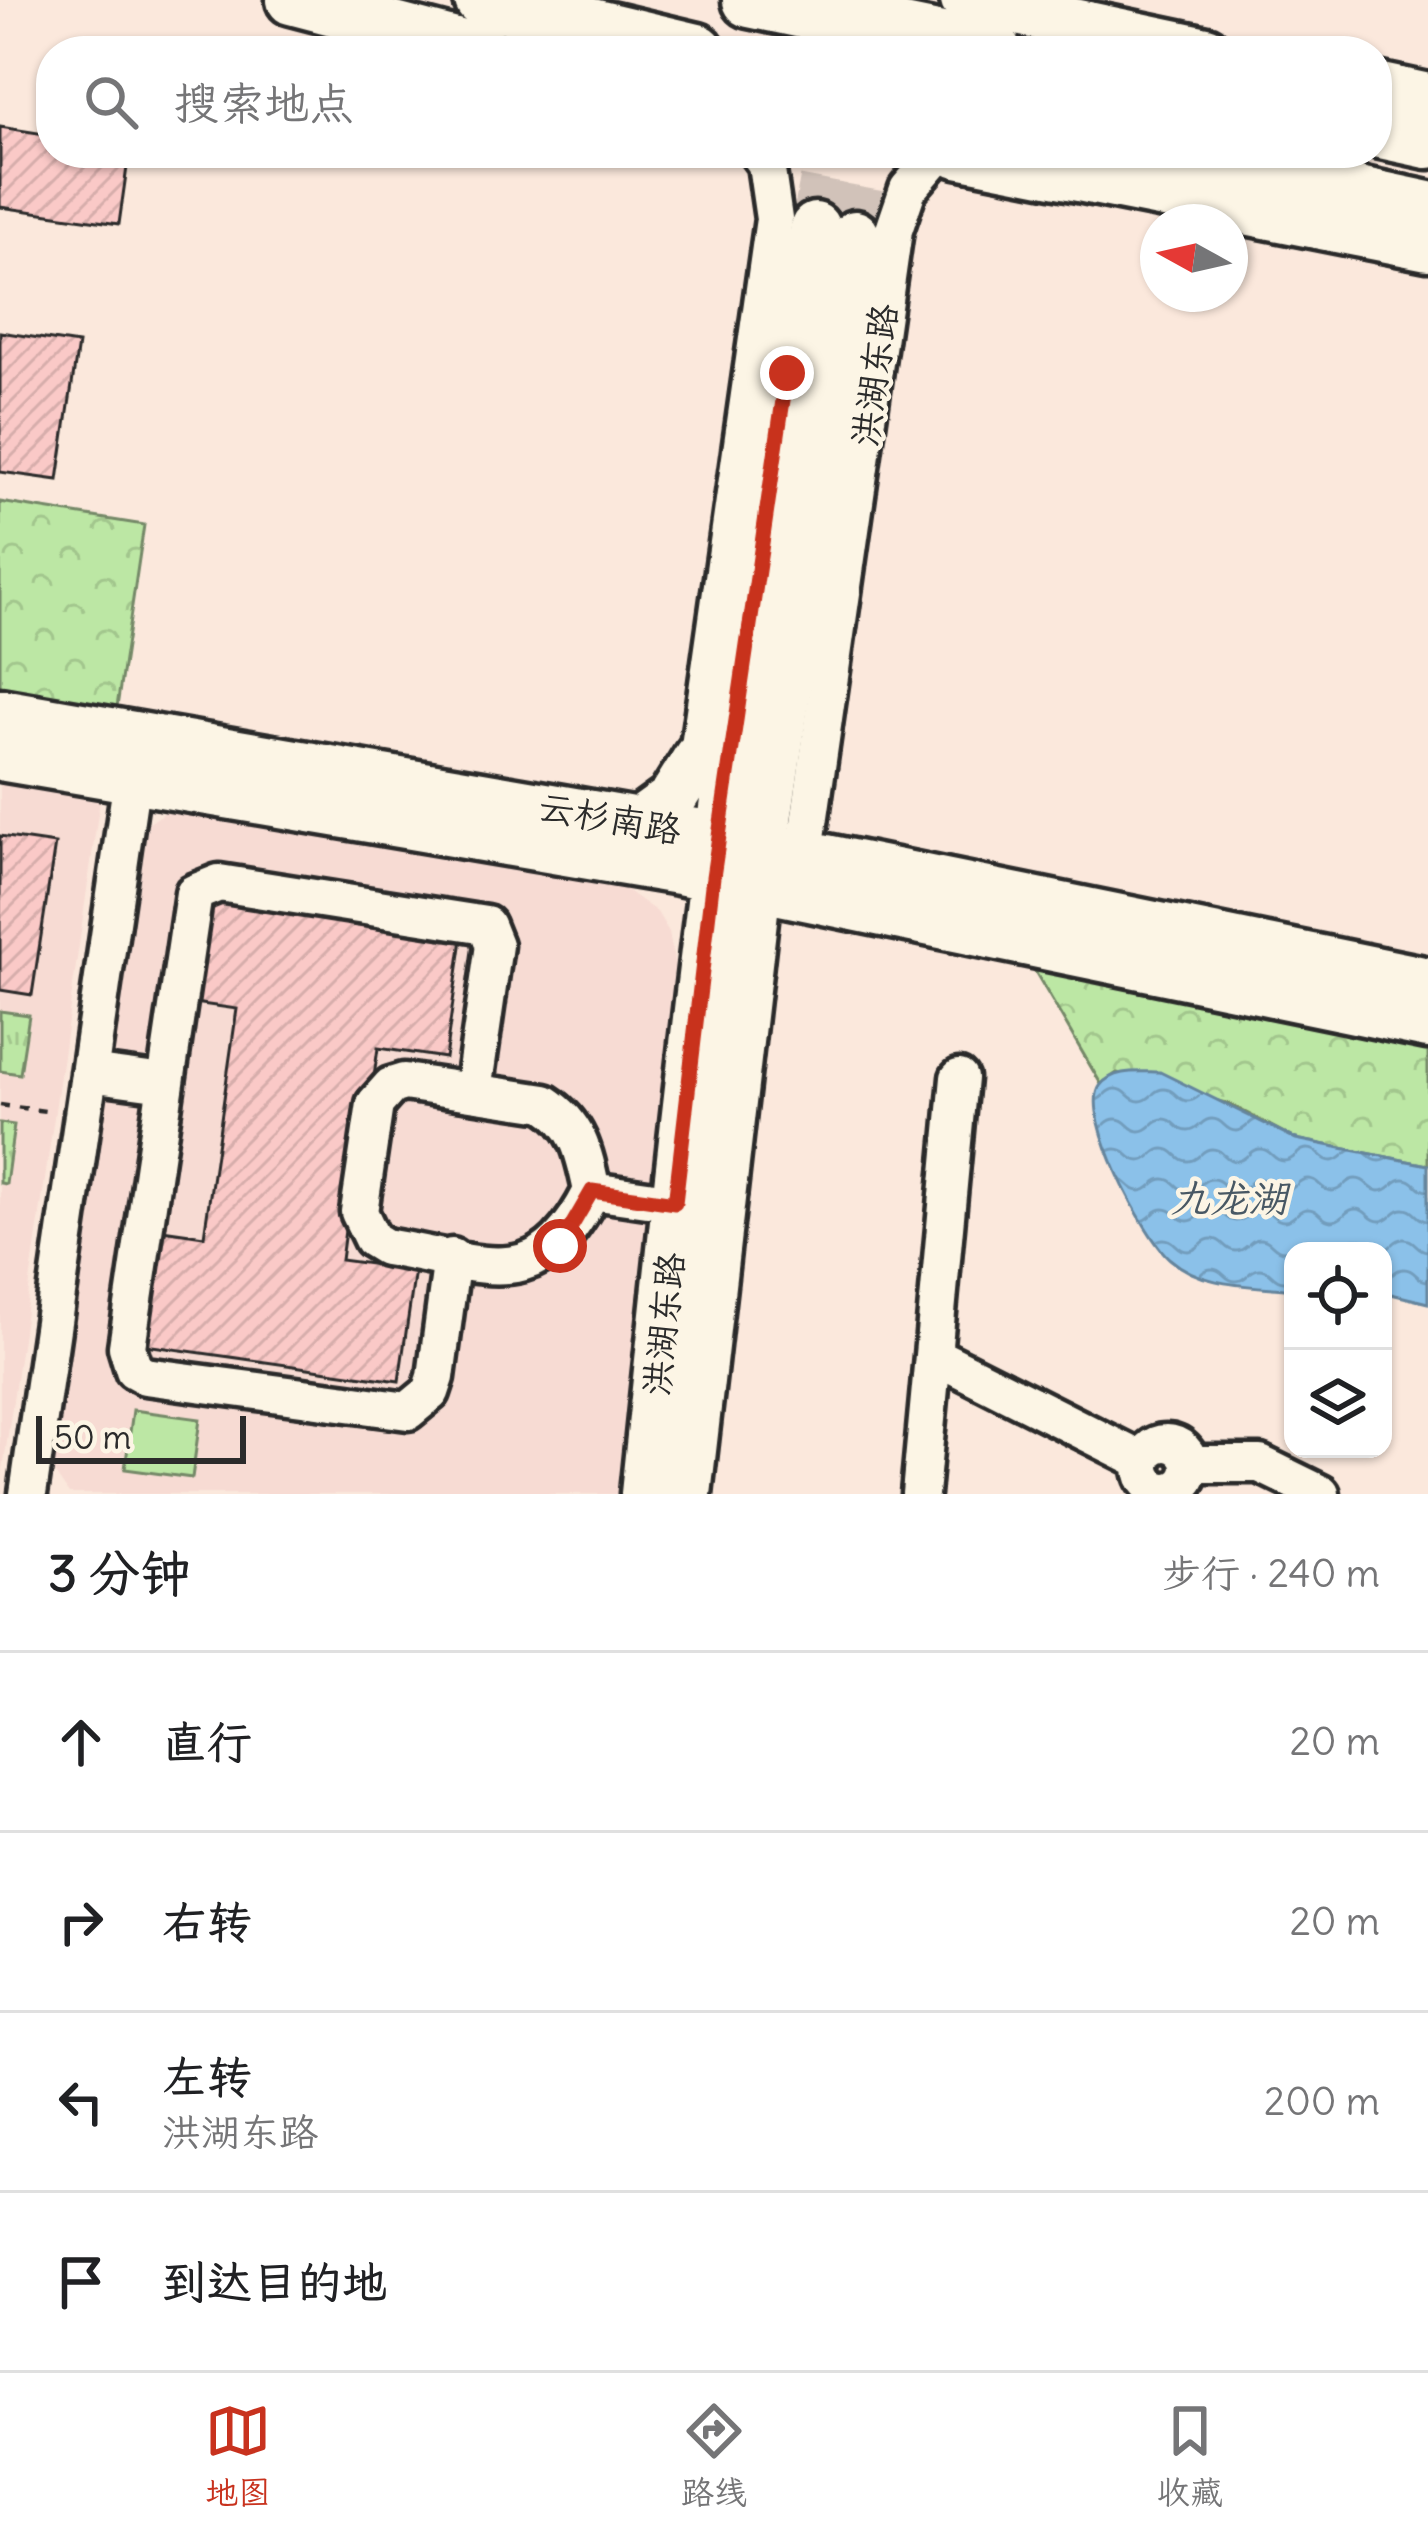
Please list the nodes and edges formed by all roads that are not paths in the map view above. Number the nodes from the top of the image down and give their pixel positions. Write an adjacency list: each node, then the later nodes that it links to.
1 (291, 0): 5 (main road)
2 (482, 0): 6 (highway)
3 (751, 0): 4 (highway)
4 (987, 14): 7 (main road)
5 (429, 36)
6 (634, 36)
7 (1117, 36)
8 (1392, 90): 9 (main road)
9 (1428, 98)
10 (1392, 133): 11 (highway)
11 (1428, 141)
12 (767, 168): 21 (street)
13 (926, 168): 23 (street, 洪湖东路)
14 (1033, 168): 18 (main road)
15 (1237, 168): 16 (highway)
16 (1428, 209)
17 (834, 231): 23 (main road, 洪湖东路)
18 (1428, 246)
19 (0, 713): 23 (main road, 云杉南路)
20 (0, 756): 22 (main road, 云杉南路)
21 (698, 757): 23 (main road)
22 (132, 778): 23 (main road, 云杉南路); 26 (street)
23 (729, 857): 24 (main road, 云杉南路); 25 (main road, 云杉南路); 31 (main road, 洪湖东路); 37 (main road, 洪湖东路)
24 (1428, 982)
25 (1428, 1024)
26 (89, 1072): 28 (street); 35 (street)
27 (959, 1078): 33 (street)
28 (164, 1083): 29 (street); 32 (street)
29 (473, 1090): 30 (street); 32 (street)
30 (592, 1191): 31 (street); 32 (street)
31 (675, 1203): 36 (main road, 洪湖东路)
32 (452, 1257)
33 (933, 1355): 34 (street); 38 (street)
34 (1176, 1483): 39 (street)
35 (28, 1494)
36 (645, 1494)
37 (687, 1494)
38 (920, 1494)
39 (1321, 1494)

